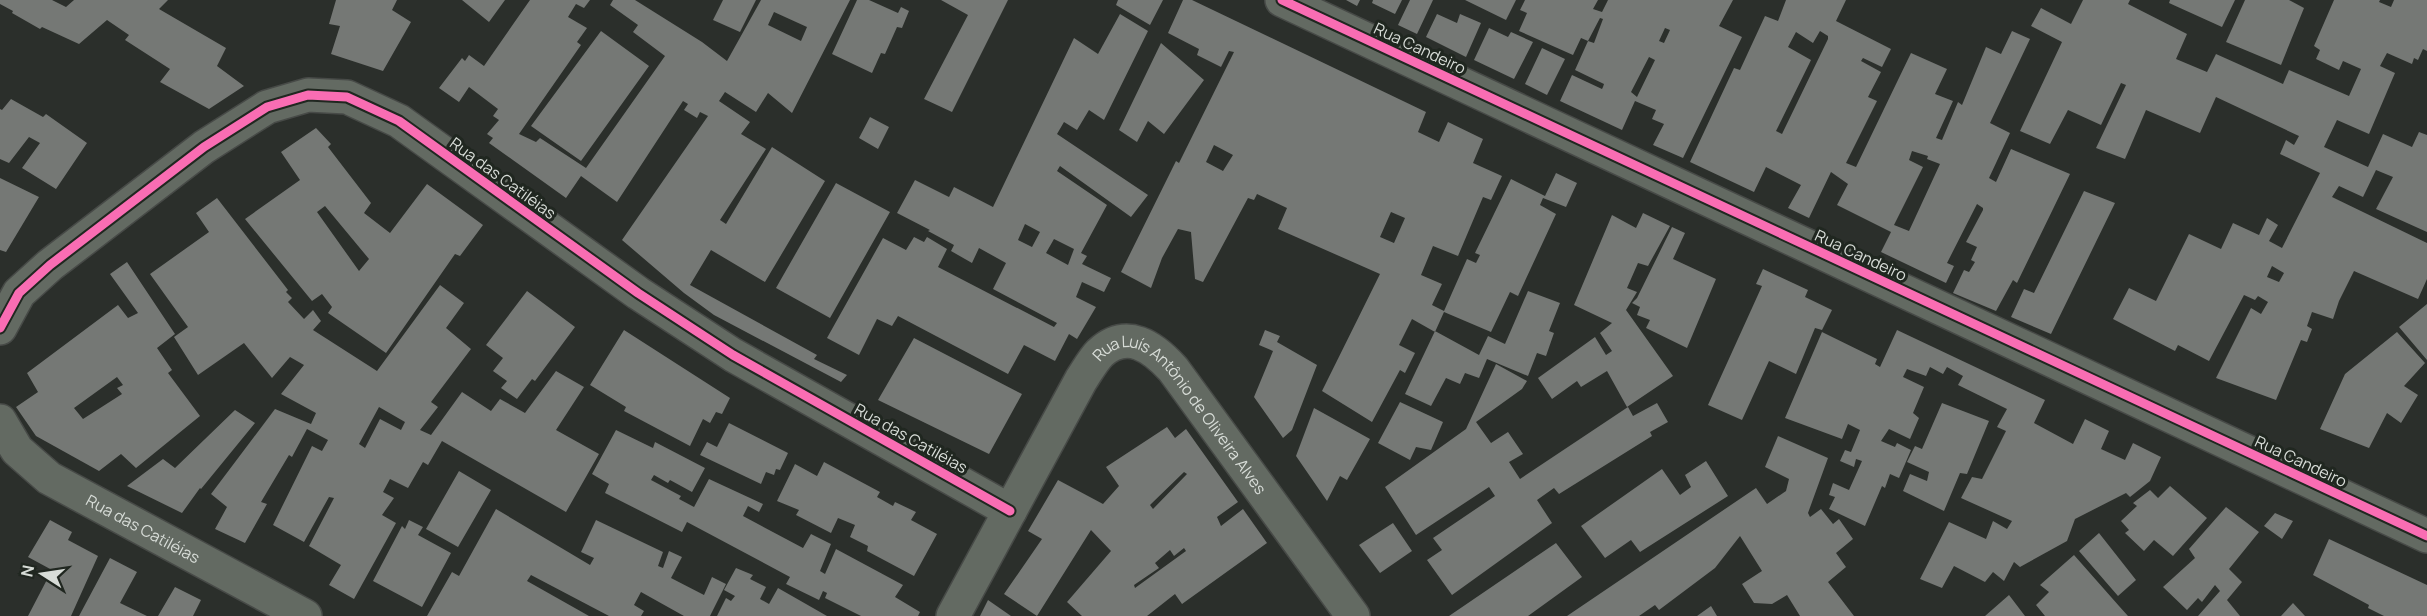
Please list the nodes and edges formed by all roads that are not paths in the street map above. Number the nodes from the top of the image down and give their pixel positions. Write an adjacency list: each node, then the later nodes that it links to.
1 (1282, 0): 5 (street, Rua Candeiro)
2 (0, 328): 4 (street, Rua das Catiléias)
3 (0, 421): 6 (street, Rua das Catiléias)
4 (1010, 511): 7 (street, Rua Luís Antônio de Oliveira Alves); 8 (street, Rua Luís Antônio de Oliveira Alves)
5 (2427, 536)
6 (305, 616)
7 (953, 616)
8 (1353, 616)

